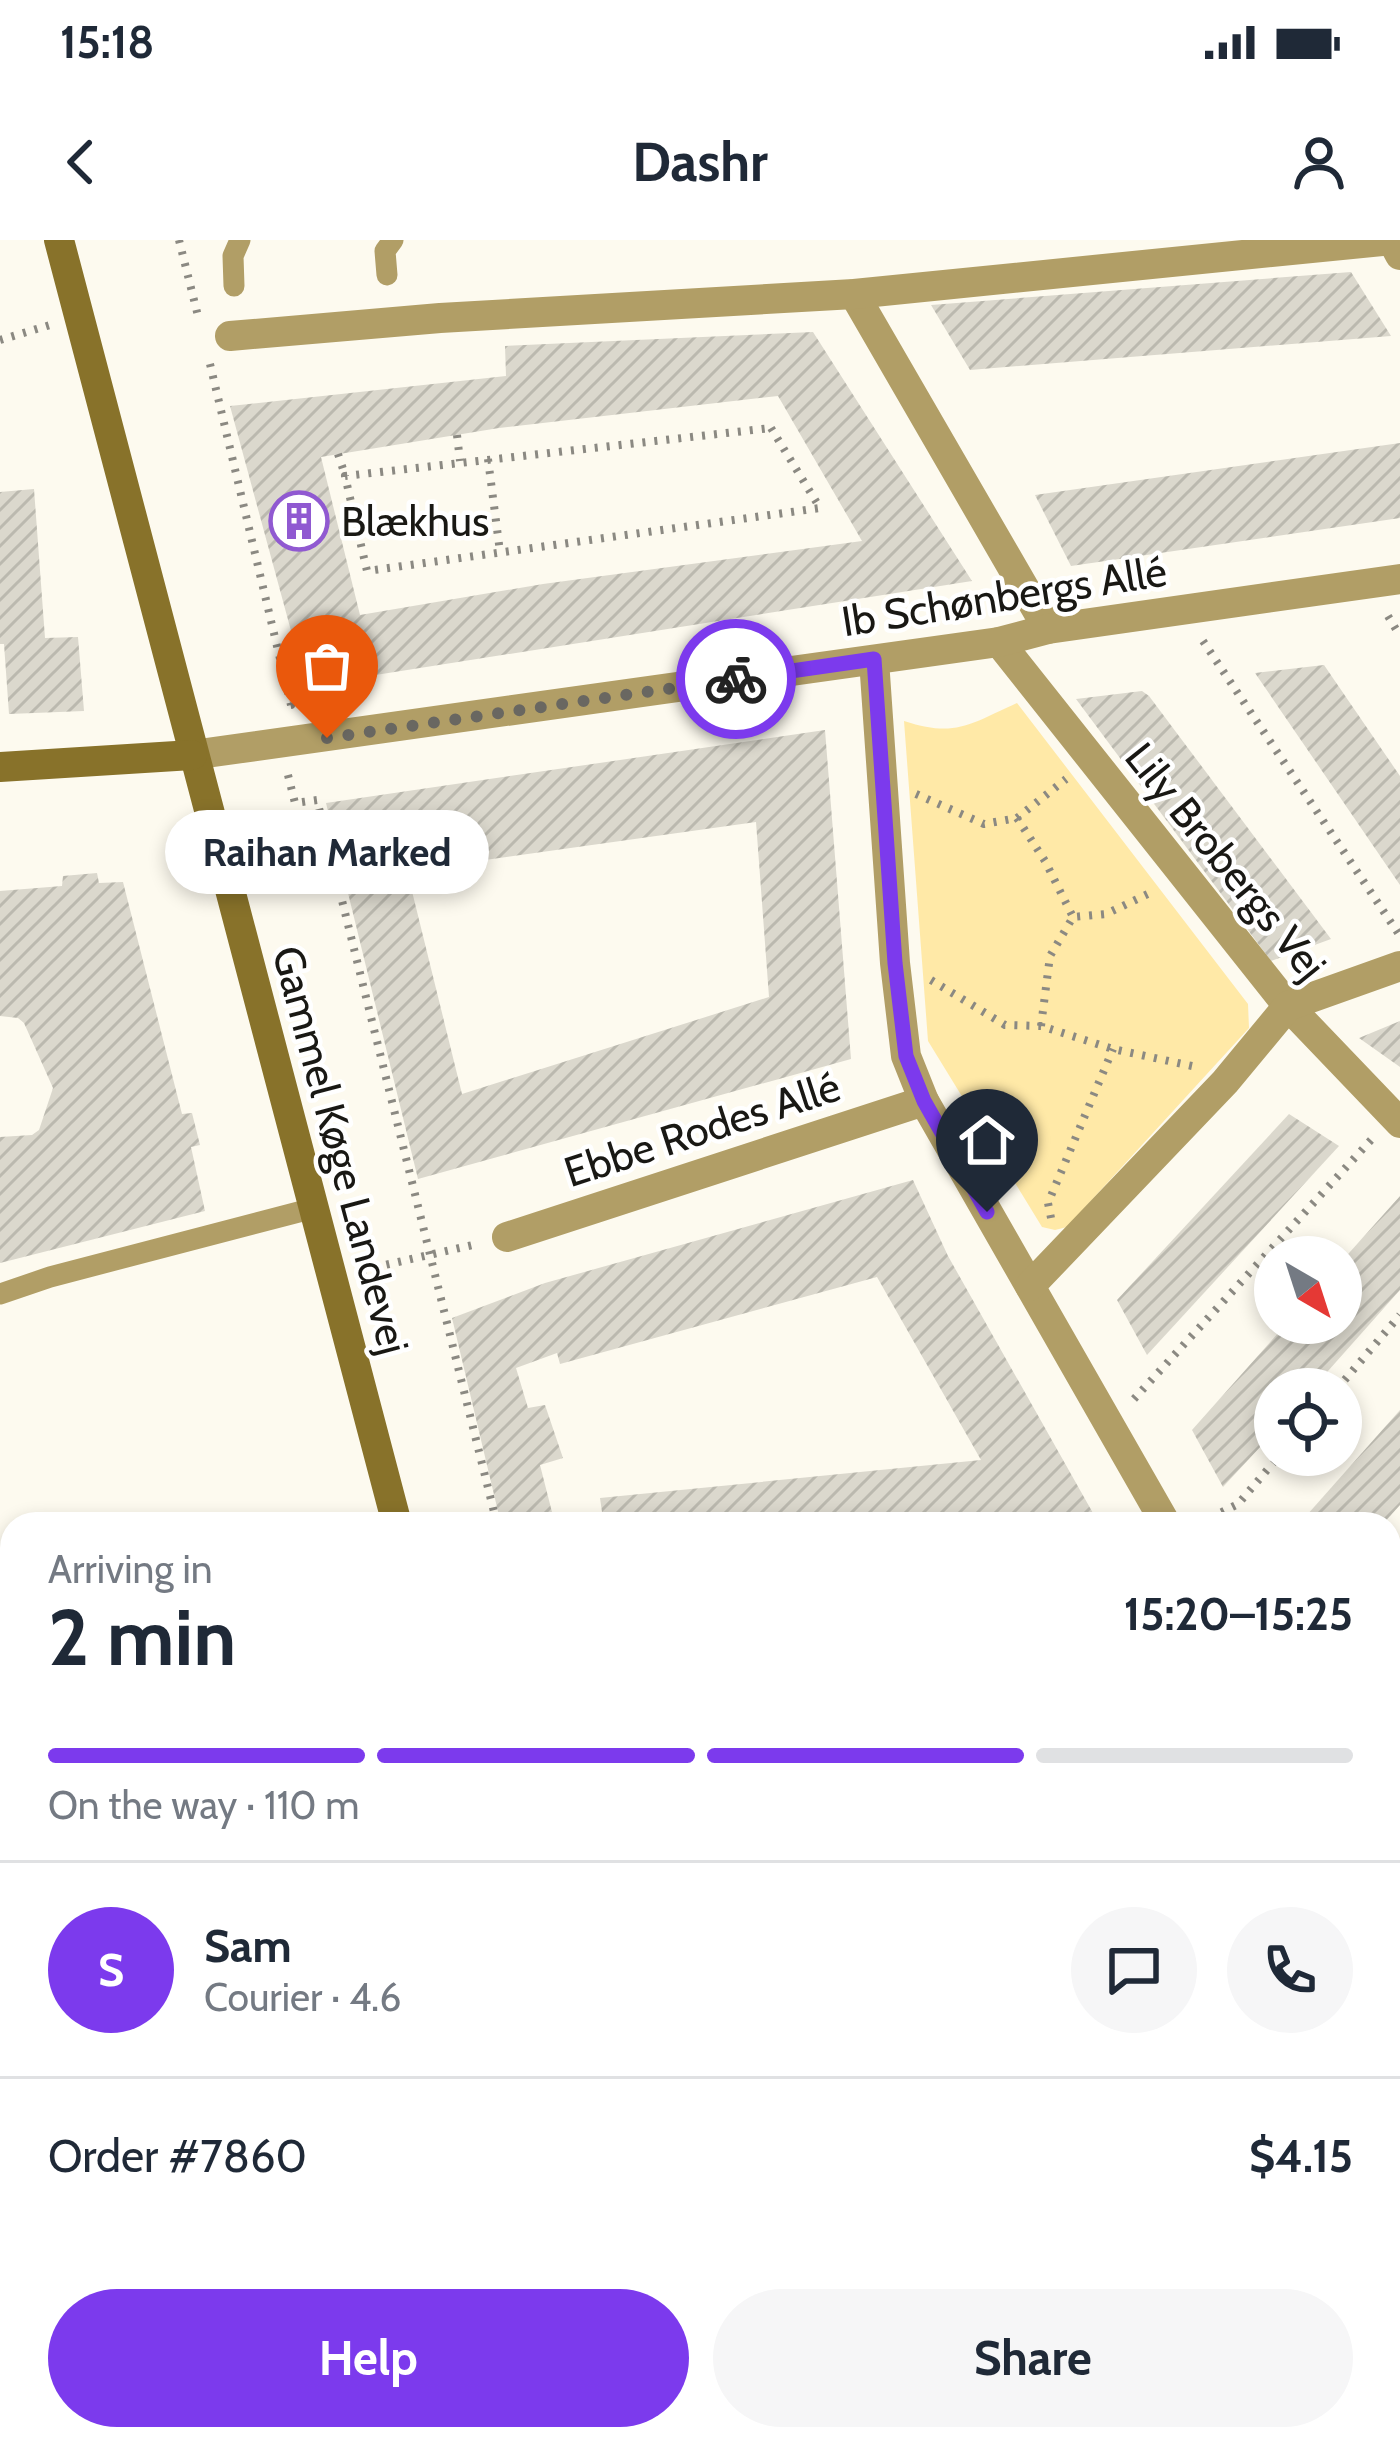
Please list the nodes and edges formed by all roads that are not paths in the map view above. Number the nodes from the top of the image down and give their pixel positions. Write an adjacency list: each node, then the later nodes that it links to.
1 (59, 240): 14 (street, Gammel Køge Landevej)
2 (240, 240): 7 (lane)
3 (393, 240): 6 (lane)
4 (1392, 240): 5 (street); 8 (street)
5 (1400, 255)
6 (387, 275)
7 (234, 286)
8 (854, 294): 9 (street); 11 (street)
9 (217, 338)
10 (1400, 579): 11 (street, Ib Schønbergs Allé)
11 (1048, 629): 12 (street, Ib Schønbergs Allé)
12 (999, 642): 13 (street, Ib Schønbergs Allé); 17 (street, Lily Brobergs Vej)
13 (874, 659): 14 (street, Ib Schønbergs Allé); 18 (street)
14 (192, 754): 15 (street); 20 (street, Gammel Køge Landevej)
15 (0, 766)
16 (1400, 966): 17 (street)
17 (1288, 1006): 19 (street, Lily Brobergs Vej); 22 (street)
18 (924, 1101): 21 (street, Ebbe Rodes Allé); 22 (street)
19 (1396, 1120)
20 (314, 1208): 23 (lane); 24 (street, Gammel Køge Landevej)
21 (507, 1237)
22 (1030, 1286): 25 (street)
23 (0, 1294)
24 (394, 1512)
25 (1159, 1512)

